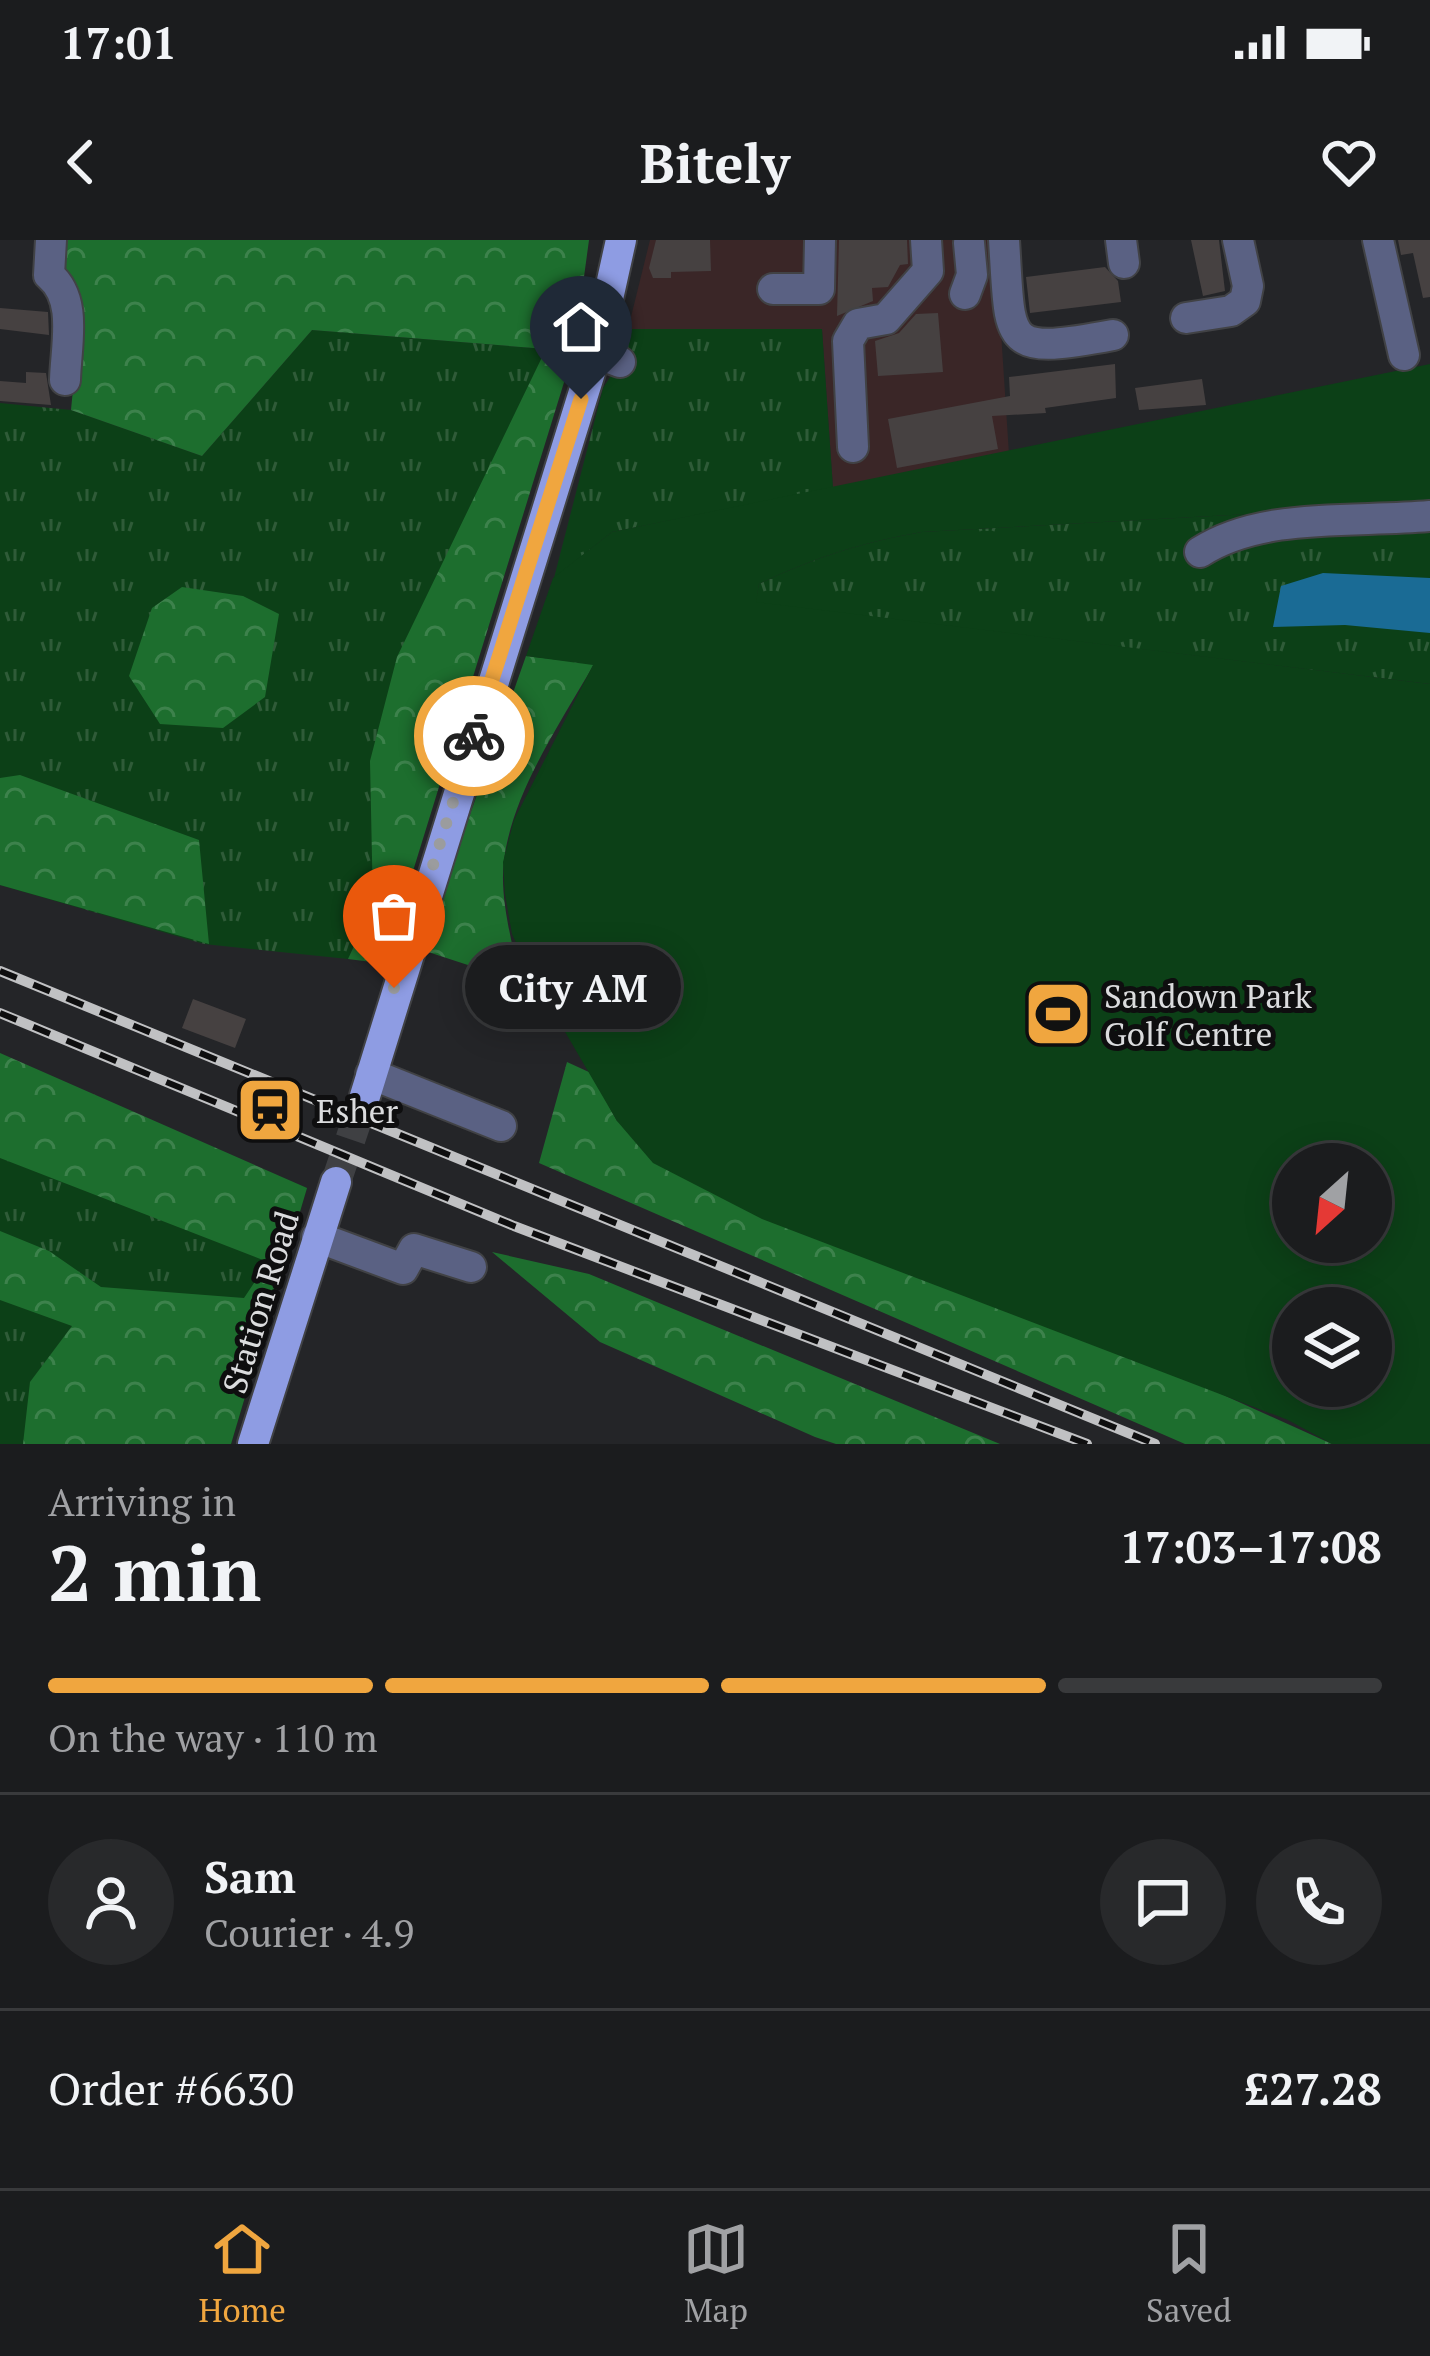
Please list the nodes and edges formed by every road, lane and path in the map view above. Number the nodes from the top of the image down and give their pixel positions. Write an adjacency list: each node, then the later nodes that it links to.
1 (51, 240): 14 (street)
2 (621, 240): 18 (main road)
3 (820, 240): 9 (street)
4 (926, 240): 15 (street)
5 (1004, 240): 12 (street)
6 (1238, 240): 11 (street)
7 (1378, 240): 13 (street)
8 (969, 243): 10 (street)
9 (773, 289)
10 (965, 294)
11 (1186, 318)
12 (1113, 335)
13 (1404, 355)
14 (65, 380)
15 (853, 447)
16 (1430, 516): 17 (street)
17 (1200, 552)
18 (368, 1085): 19 (street)
19 (501, 1126)
20 (336, 1182): 21 (main road, Station Road)
21 (317, 1237): 22 (street); 23 (main road, Station Road)
22 (471, 1268)
23 (253, 1444)

